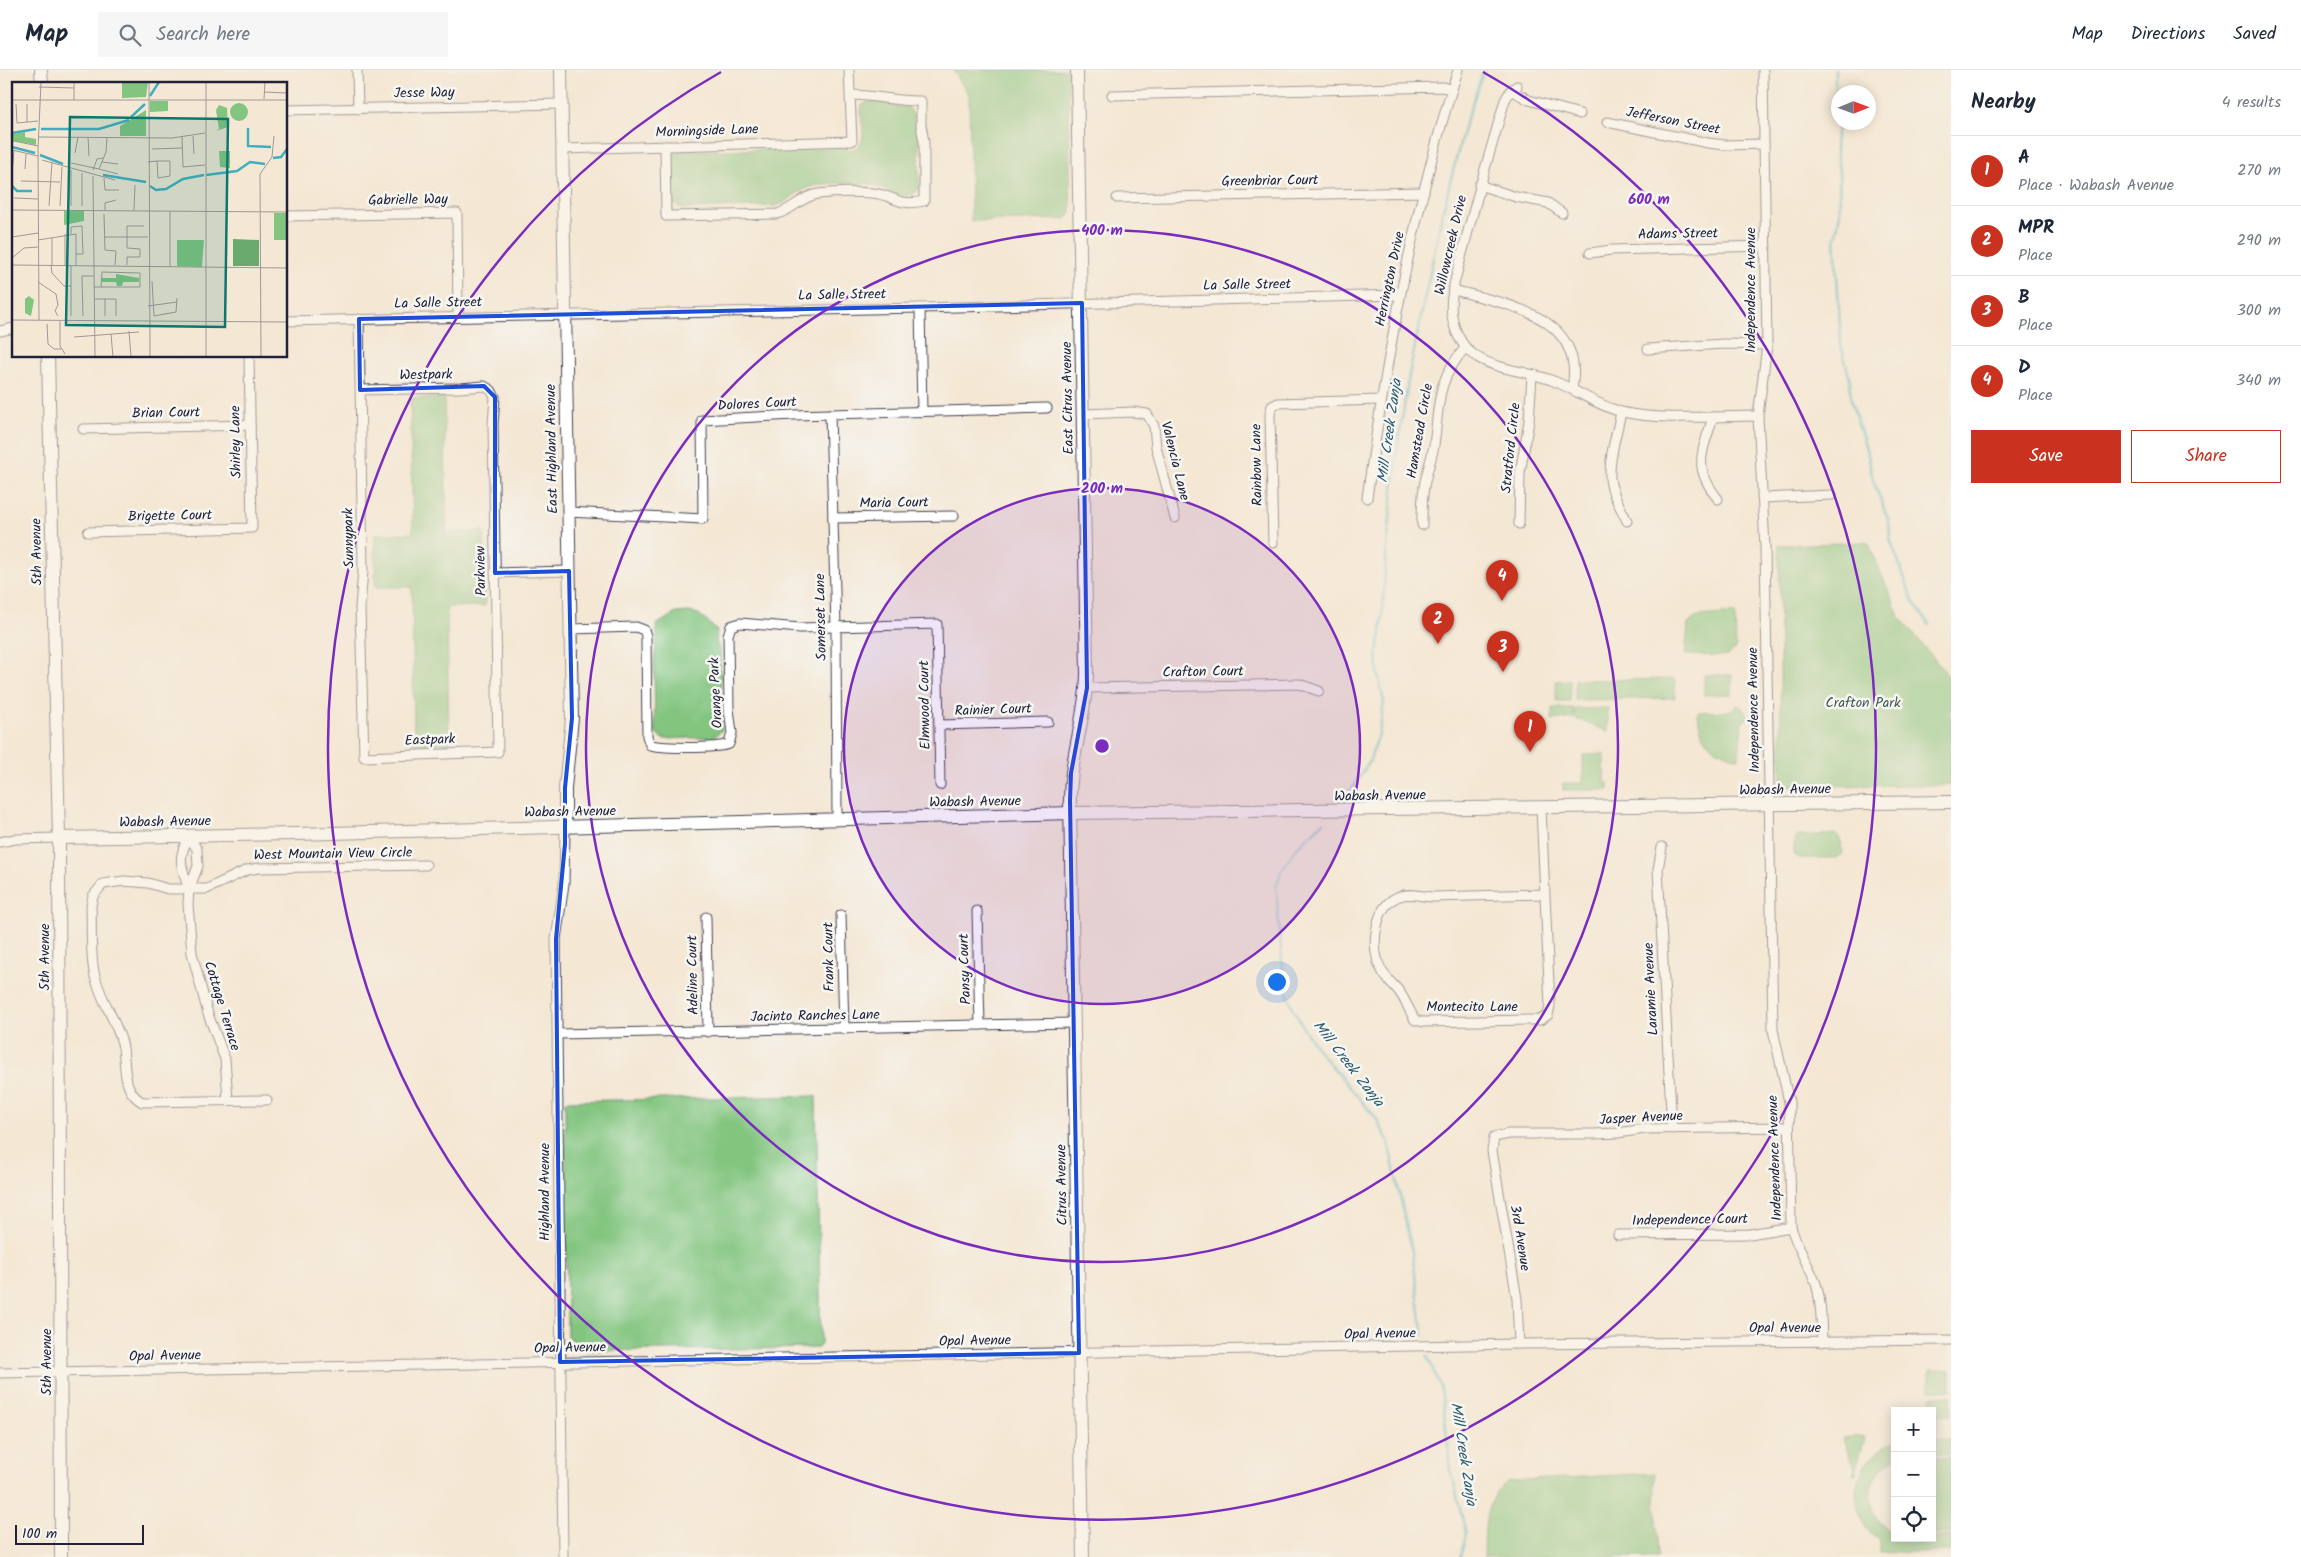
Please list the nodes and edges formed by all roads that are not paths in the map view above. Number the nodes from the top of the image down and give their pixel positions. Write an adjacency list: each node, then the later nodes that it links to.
1 (357, 70): 11 (street)
2 (561, 70): 10 (street, East Highland Avenue)
3 (849, 70): 8 (street)
4 (1078, 70): 27 (street, East Citrus Avenue)
5 (1458, 70): 7 (street, Herrington Drive)
6 (1763, 70): 15 (street, Independence Avenue)
7 (1452, 90): 9 (street); 19 (street, Herrington Drive)
8 (851, 95): 16 (street, Morningside Lane); 16 (street)
9 (1112, 95)
10 (562, 104): 11 (street, Jesse Way); 17 (street, East Highland Avenue)
11 (358, 109): 12 (street, Jesse Way)
12 (288, 110)
13 (1580, 114): 18 (street, Willowcreek Drive)
14 (1607, 122): 15 (street, Jefferson Street)
15 (1764, 144): 23 (street, Independence Avenue)
16 (665, 146): 17 (street, Morningside Lane)
17 (562, 149): 29 (street, East Highland Avenue)
18 (1479, 185): 21 (street); 25 (street, Willowcreek Drive)
19 (1424, 192): 20 (street, Greenbriar Court); 26 (street, Herrington Drive)
20 (1117, 198)
21 (1562, 212)
22 (288, 216): 30 (street, Gabrielle Way)
23 (1766, 246): 24 (street, Adams Street); 33 (street, Independence Avenue)
24 (1590, 253)
25 (1454, 290): 34 (street, Willowcreek Drive); 39 (street)
26 (1399, 295): 27 (street, La Salle Street); 42 (street, Herrington Drive)
27 (1082, 303): 28 (street, La Salle Street); 47 (street, East Citrus Avenue)
28 (920, 308): 29 (street, La Salle Street); 44 (street)
29 (565, 314): 30 (street, La Salle Street); 56 (street, East Highland Avenue)
30 (458, 317): 31 (street, La Salle Street)
31 (359, 319): 32 (street, La Salle Street); 40 (street, Sunnypark)
32 (288, 320)
33 (1767, 345): 35 (street); 48 (street, Independence Avenue)
34 (1465, 348): 38 (street, Willowcreek Drive); 62 (street, Hamstead Circle)
35 (1648, 349)
36 (48, 358): 84 (street, 5th Avenue)
37 (249, 358): 50 (street, Shirley Lane)
38 (1532, 374): 39 (street, Willowcreek Drive); 61 (street, Stratford Circle)
39 (1572, 389): 45 (street, Willowcreek Drive)
40 (360, 390): 41 (street, Westpark); 75 (street, Sunnypark)
41 (492, 390): 67 (street, Parkview)
42 (1381, 400): 53 (street, Herrington Drive); 65 (street, Rainbow Lane)
43 (1047, 408): 44 (street, Dolores Court)
44 (922, 412): 46 (street, Dolores Court)
45 (1621, 412): 49 (street, Willowcreek Drive); 60 (street)
46 (830, 414): 56 (street, Dolores Court); 58 (street, Somerset Lane)
47 (1084, 414): 59 (street, Valencia Lane); 70 (street, East Citrus Avenue)
48 (1758, 416): 49 (street, Willowcreek Drive); 54 (street, Independence Avenue)
49 (1713, 417): 55 (street)
50 (250, 425): 51 (street, Brian Court); 63 (street, Shirley Lane)
51 (83, 429)
52 (1832, 495): 54 (street)
53 (1367, 498)
54 (1762, 498): 78 (street, Independence Avenue)
55 (1718, 499)
56 (568, 512): 66 (street, East Highland Avenue)
57 (954, 516): 58 (street, Maria Court)
58 (833, 518): 68 (street, Somerset Lane)
59 (1175, 518)
60 (1627, 521)
61 (1519, 524)
62 (1422, 526)
63 (252, 528): 64 (street, Brigette Court)
64 (88, 532)
65 (1273, 543)
66 (569, 571): 67 (street); 69 (street, East Highland Avenue)
67 (495, 573): 74 (street, Parkview)
68 (836, 628): 69 (street, Orange Park); 73 (street, Elmwood Court); 81 (street, Somerset Lane)
69 (571, 629): 82 (street, East Highland Avenue)
70 (1087, 688): 71 (street, Crafton Court); 80 (street, East Citrus Avenue)
71 (1319, 691)
72 (1048, 722): 73 (street, Rainier Court)
73 (939, 725): 76 (street, Elmwood Court)
74 (498, 752): 75 (street, Eastpark)
75 (364, 756)
76 (940, 785)
77 (1951, 802): 78 (street, Wabash Avenue)
78 (1769, 805): 79 (street, Wabash Avenue); 100 (street, Independence Avenue)
79 (1541, 808): 80 (street, Wabash Avenue); 89 (street, Montecito Lane)
80 (1070, 813): 81 (street, Wabash Avenue); 93 (street, Citrus Avenue)
81 (837, 820): 82 (street, Wabash Avenue)
82 (565, 827): 83 (street, Wabash Avenue); 97 (street, Highland Avenue)
83 (189, 837): 84 (street, Wabash Avenue); 88 (street, Cottage Terrace); 88 (street, Cottage Terrace)
84 (60, 838): 85 (street, Wabash Avenue); 110 (street, 5th Avenue)
85 (0, 842)
86 (1662, 847): 101 (street, Laramie Avenue)
87 (426, 865): 88 (street, West Mountain View Circle)
88 (189, 890): 98 (street, Cottage Terrace); 98 (street, West Mountain View Circle)
89 (1546, 894): 89 (street, Montecito Lane)
90 (976, 911): 94 (street, Pansy Court)
91 (841, 915): 95 (street, Frank Court)
92 (706, 917): 96 (street, Adeline Court)
93 (1073, 1024): 94 (street, Jacinto Ranches Lane); 108 (street, Citrus Avenue)
94 (980, 1025): 95 (street, Jacinto Ranches Lane)
95 (844, 1029): 96 (street, Jacinto Ranches Lane)
96 (708, 1032): 97 (street, Jacinto Ranches Lane)
97 (558, 1034): 109 (street, Highland Avenue)
98 (228, 1100): 99 (street)
99 (267, 1100)
100 (1790, 1127): 101 (street, Jasper Avenue); 103 (street, Independence Avenue)
101 (1672, 1129): 102 (street, Jasper Avenue)
102 (1494, 1136): 107 (street, 3rd Avenue)
103 (1791, 1227): 104 (street, Independence Court); 106 (street, Independence Avenue)
104 (1618, 1235)
105 (1951, 1340): 106 (street, Opal Avenue)
106 (1822, 1342): 107 (street, Opal Avenue)
107 (1519, 1344): 108 (street, Opal Avenue)
108 (1079, 1353): 109 (street, Opal Avenue); 114 (street, Citrus Avenue)
109 (560, 1362): 110 (street, Opal Avenue); 113 (street, Highland Avenue)
110 (62, 1371): 111 (street, Opal Avenue); 112 (street, 5th Avenue)
111 (0, 1373)
112 (61, 1557)
113 (563, 1557)
114 (1083, 1557)

